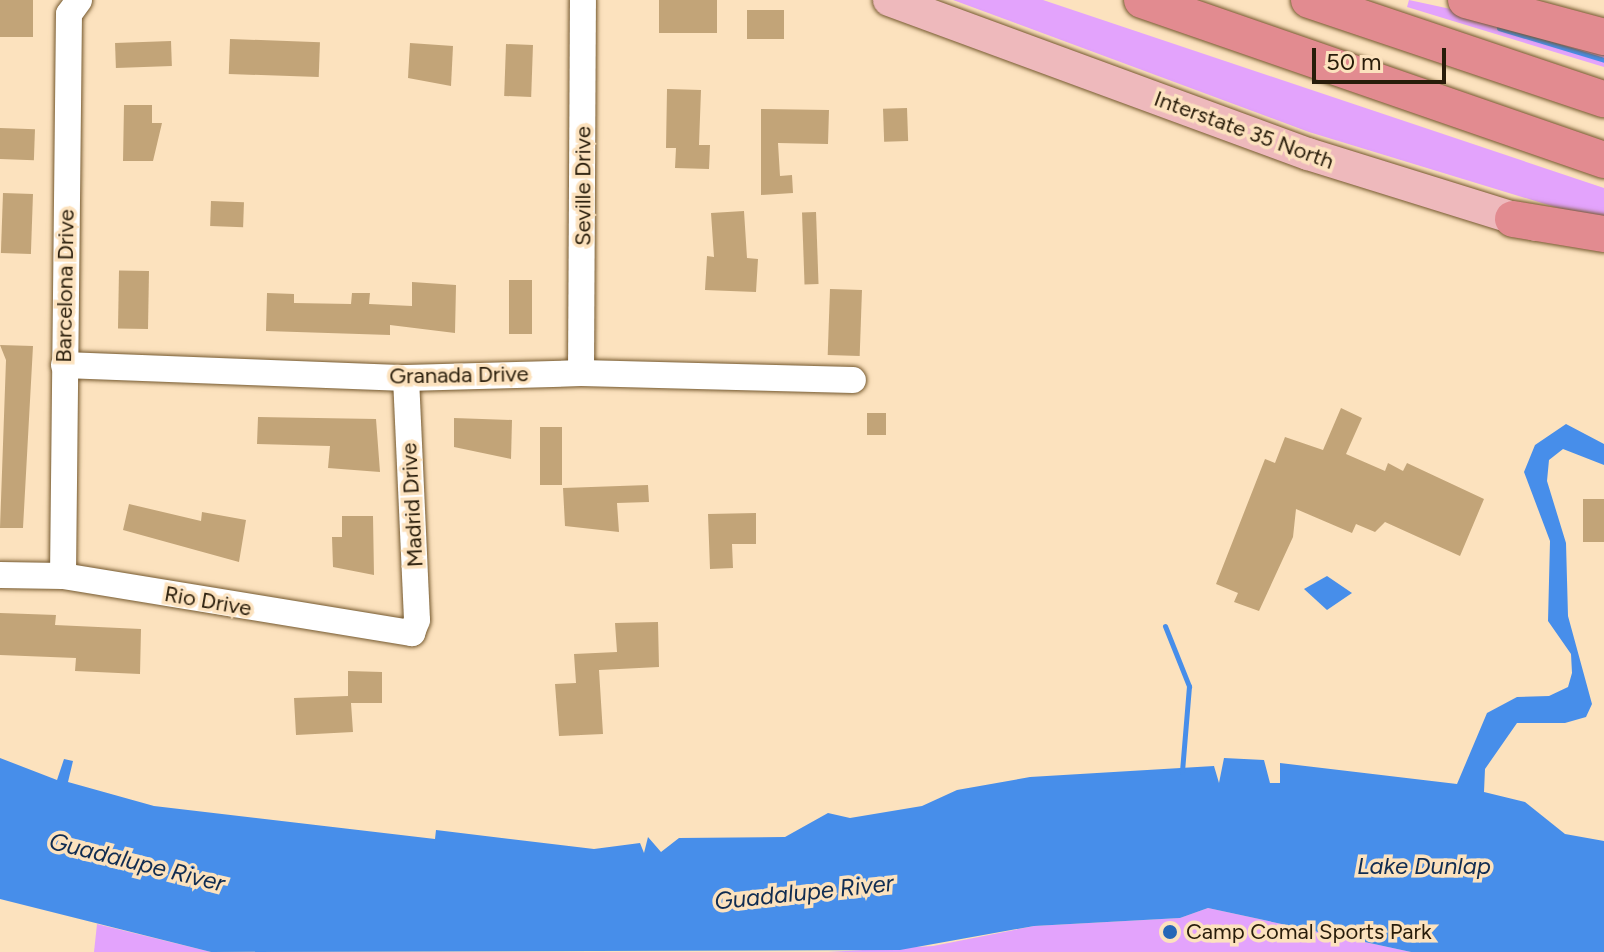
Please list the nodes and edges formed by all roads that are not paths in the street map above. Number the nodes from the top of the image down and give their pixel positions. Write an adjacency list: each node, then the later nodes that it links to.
1 (79, 0): 15 (street, Barcelona Drive)
2 (583, 0): 16 (street, Seville Drive)
3 (889, 0): 12 (main road, Interstate 35 North)
4 (1142, 0): 11 (highway)
5 (1309, 0): 10 (highway)
6 (1466, 0): 9 (highway)
7 (1533, 0): 8 (main road)
8 (1604, 20)
9 (1604, 37)
10 (1604, 99)
11 (1604, 160)
12 (1513, 219): 13 (highway); 14 (main road, Interstate 35 North)
13 (1604, 234)
14 (1604, 245)
15 (64, 365): 17 (street, Granada Drive); 20 (street, Barcelona Drive)
16 (581, 373): 17 (street, Granada Drive); 18 (street, Granada Drive)
17 (406, 378): 21 (street, Madrid Drive)
18 (853, 380)
19 (0, 575): 20 (street, Rio Drive)
20 (63, 576): 21 (street, Rio Drive)
21 (414, 631)

